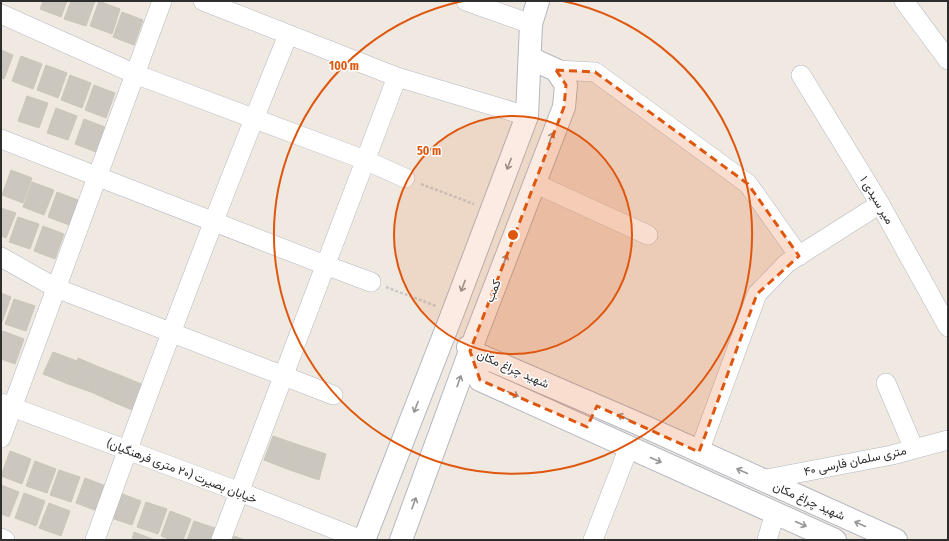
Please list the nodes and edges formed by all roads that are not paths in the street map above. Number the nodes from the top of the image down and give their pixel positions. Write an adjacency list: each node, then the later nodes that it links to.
1 (162, 1): 12 (street)
2 (203, 1): 8 (street)
3 (466, 1): 7 (street)
4 (538, 1): 7 (street)
5 (904, 1): 10 (street)
6 (1, 14): 12 (street)
7 (531, 24): 9 (street)
8 (288, 35): 14 (street); 16 (street)
9 (530, 58): 11 (street); 15 (street)
10 (948, 60)
11 (556, 70): 21 (street, کمب, one-way to 11); 25 (street)
12 (135, 74): 16 (street); 19 (street)
13 (800, 76): 22 (street, میر سیدی ۱)
14 (397, 77): 15 (street); 18 (street)
15 (527, 116): 30 (street, one-way to 30)
16 (254, 118): 18 (street); 23 (street)
17 (1, 139): 19 (street)
18 (365, 160): 20 (street); 27 (street)
19 (97, 177): 23 (street); 29 (street)
20 (405, 178)
21 (534, 183): 24 (street); 33 (street, کمب, one-way to 21)
22 (880, 204): 25 (street); 31 (street, میر سیدی ۱)
23 (214, 222): 27 (street); 32 (street)
24 (648, 235)
25 (799, 256): 45 (street)
26 (1, 257): 29 (street)
27 (325, 265): 28 (street); 34 (street)
28 (371, 282)
29 (56, 288): 32 (street); 37 (street)
30 (451, 316): 33 (street); 53 (street, one-way to 53)
31 (948, 326)
32 (172, 332): 34 (street); 44 (street)
33 (470, 350): 38 (street, شهید چراغ مکان); 39 (street, شهید چراغ مکان, one-way to 39); 54 (street, کمب, one-way to 33)
34 (284, 375): 36 (street); 47 (street)
35 (886, 383): 43 (street)
36 (333, 394)
37 (7, 405): 40 (street); 44 (street, خیابان بصیرت (۲۰ متری فرهنگیان))
38 (597, 406): 39 (street); 45 (street, شهید چراغ مکان, one-way to 38)
39 (587, 427): 42 (street, شهید چراغ مکان)
40 (1, 438)
41 (948, 440): 43 (street, ۴۰ متری سلمان فارسی)
42 (629, 447): 48 (street, شهید چراغ مکان, one-way to 48); 55 (street)
43 (914, 449): 46 (street, ۴۰ متری سلمان فارسی)
44 (127, 450): 47 (street, خیابان بصیرت (۲۰ متری فرهنگیان)); 51 (street)
45 (699, 452): 46 (street, شهید چراغ مکان, one-way to 45)
46 (762, 480): 58 (street, شهید چراغ مکان, one-way to 46)
47 (240, 492): 52 (street); 53 (street, خیابان بصیرت (۲۰ متری فرهنگیان))
48 (775, 513): 56 (street); 57 (street, شهید چراغ مکان, one-way to 57)
49 (1, 538): 50 (street)
50 (6, 540)
51 (95, 540)
52 (221, 540)
53 (363, 540)
54 (401, 540)
55 (593, 540)
56 (767, 540)
57 (835, 540)
58 (896, 540)

